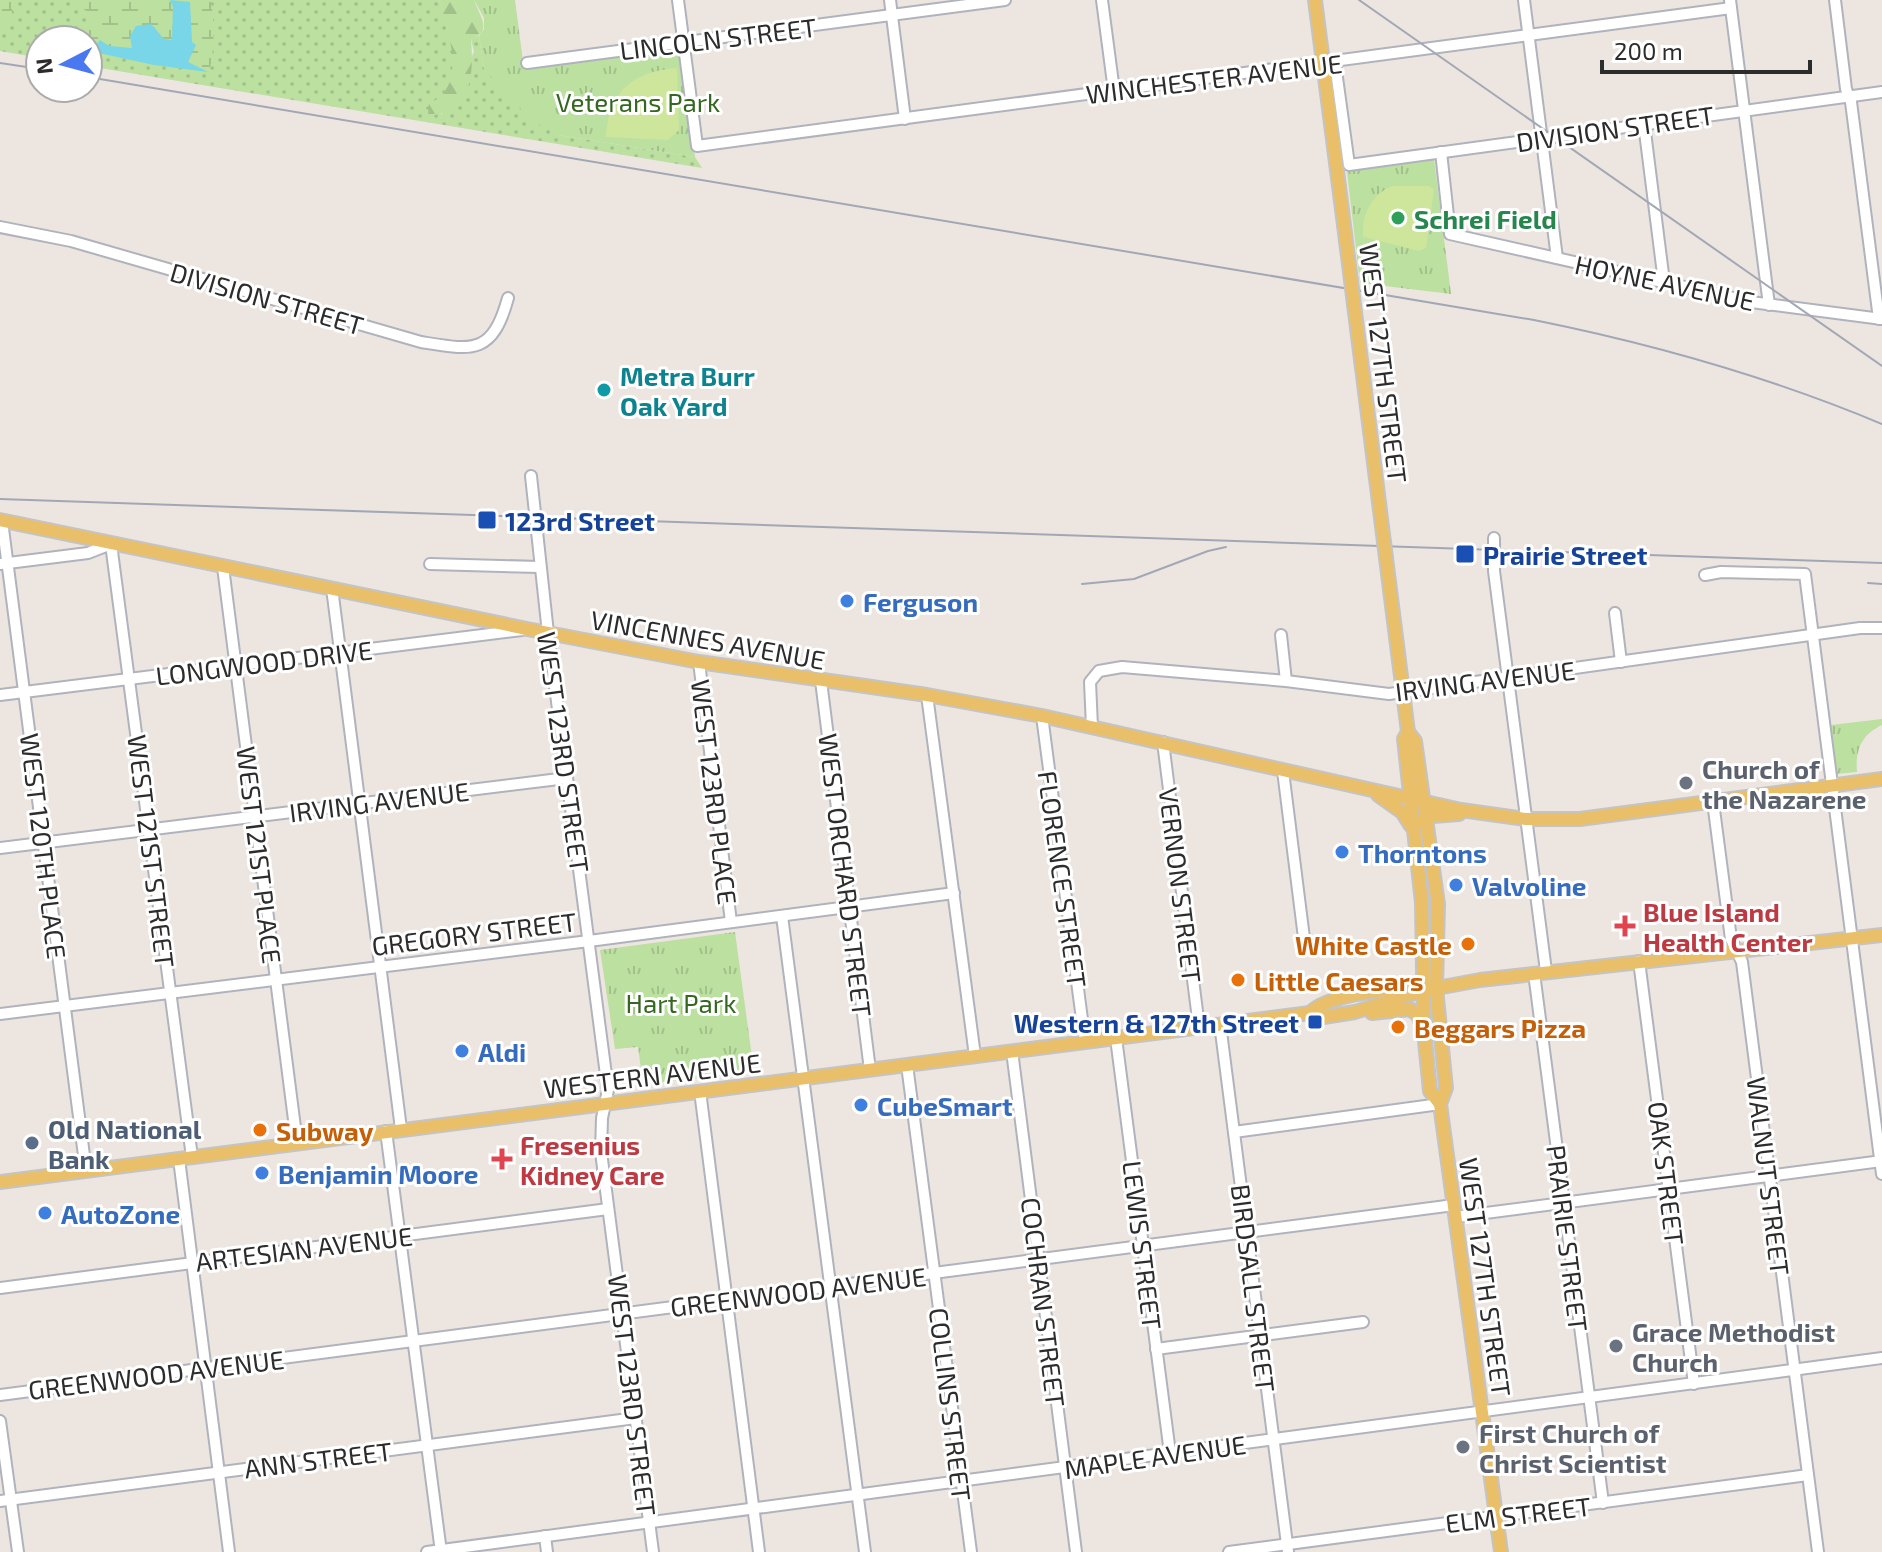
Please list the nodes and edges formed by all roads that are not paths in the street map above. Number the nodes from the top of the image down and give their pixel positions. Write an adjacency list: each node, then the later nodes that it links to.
1 (678, 0): 11 (street)
2 (890, 0): 9 (street)
3 (1005, 0): 9 (street, LINCOLN STREET)
4 (1102, 0): 14 (street)
5 (1315, 0): 13 (main road, WEST 127TH STREET)
6 (1524, 0): 10 (street)
7 (1835, 0): 16 (street)
8 (1731, 4): 10 (street, WINCHESTER AVENUE); 17 (street)
9 (892, 15): 11 (street, LINCOLN STREET); 18 (street)
10 (1528, 35): 13 (street, WINCHESTER AVENUE); 20 (street)
11 (684, 43): 12 (street, LINCOLN STREET); 18 (street, WINCHESTER AVENUE)
12 (527, 63)
13 (1329, 63): 14 (street, WINCHESTER AVENUE); 21 (street, DIVISION STREET); 53 (main road, WEST 127TH STREET, bridge)
14 (1114, 91): 18 (street, WINCHESTER AVENUE)
15 (1882, 92): 16 (street, DIVISION STREET)
16 (1849, 96): 17 (street, DIVISION STREET); 27 (street)
17 (1744, 111): 19 (street, DIVISION STREET); 26 (street)
18 (905, 119)
19 (1644, 124): 20 (street, DIVISION STREET); 24 (street)
20 (1541, 138): 21 (street, DIVISION STREET); 23 (street)
21 (1441, 152): 23 (street, HOYNE AVENUE)
22 (0, 227): 25 (street, DIVISION STREET)
23 (1557, 258): 24 (street, HOYNE AVENUE)
24 (1664, 282): 26 (street, HOYNE AVENUE)
25 (508, 298)
26 (1769, 305): 27 (street, HOYNE AVENUE)
27 (1880, 319)
28 (531, 476): 35 (street, WEST 123RD STREET)
29 (1, 521): 31 (main road, VINCENNES AVENUE); 32 (street, WEST 120TH PLACE)
30 (1494, 538): 48 (street, PRAIRIE STREET)
31 (111, 544): 32 (street); 34 (main road, VINCENNES AVENUE); 49 (street, WEST 121ST STREET)
32 (4, 564): 52 (street, WEST 120TH PLACE)
33 (430, 564): 35 (street)
34 (223, 567): 37 (main road, VINCENNES AVENUE); 47 (street, WEST 121ST PLACE)
35 (540, 567): 41 (street, WEST 123RD STREET)
36 (1705, 575): 43 (street)
37 (332, 588): 40 (main road, VINCENNES AVENUE); 44 (street)
38 (1615, 613): 46 (street)
39 (1882, 628): 43 (street, IRVING AVENUE)
40 (527, 629): 41 (main road, VINCENNES AVENUE); 44 (street, LONGWOOD DRIVE)
41 (548, 633): 45 (main road, VINCENNES AVENUE); 60 (street, WEST 123RD STREET)
42 (1281, 635): 51 (street)
43 (1813, 635): 46 (street, IRVING AVENUE); 62 (street)
44 (340, 653): 47 (street, LONGWOOD DRIVE); 66 (street)
45 (699, 662): 50 (main road, VINCENNES AVENUE); 78 (street, WEST 123RD PLACE)
46 (1621, 662): 48 (street, IRVING AVENUE)
47 (236, 666): 49 (street, LONGWOOD DRIVE); 68 (street, WEST 121ST PLACE)
48 (1508, 678): 53 (street, IRVING AVENUE); 70 (street, PRAIRIE STREET)
49 (129, 679): 52 (street, LONGWOOD DRIVE); 72 (street, WEST 121ST STREET)
50 (821, 681): 55 (main road, VINCENNES AVENUE); 76 (street, WEST ORCHARD STREET)
51 (1286, 681): 53 (street, IRVING AVENUE); 57 (street, IRVING AVENUE)
52 (24, 692): 54 (street, LONGWOOD DRIVE); 73 (street, WEST 120TH PLACE)
53 (1404, 692): 64 (main road, WEST 127TH STREET)
54 (0, 695)
55 (927, 695): 56 (main road, VINCENNES AVENUE); 75 (street)
56 (1042, 716): 57 (main road, VINCENNES AVENUE); 99 (street, FLORENCE STREET)
57 (1092, 727): 58 (main road, VINCENNES AVENUE)
58 (1163, 742): 59 (main road, VINCENNES AVENUE); 96 (street, VERNON STREET)
59 (1283, 771): 63 (main road, VINCENNES AVENUE); 80 (street)
60 (567, 778): 66 (street, IRVING AVENUE); 82 (street, WEST 123RD STREET)
61 (1882, 779): 62 (main road)
62 (1832, 786): 65 (main road); 81 (street)
63 (1369, 790): 64 (main road, VINCENNES AVENUE); 71 (main road)
64 (1416, 800): 67 (main road); 69 (main road, WEST 127TH STREET); 71 (main road, WEST 127TH STREET)
65 (1713, 802): 70 (main road); 83 (street, WALNUT STREET)
66 (360, 803): 68 (street, IRVING AVENUE); 85 (street)
67 (1478, 812): 69 (main road); 70 (main road)
68 (255, 816): 72 (street, IRVING AVENUE); 87 (street, WEST 121ST PLACE)
69 (1425, 819): 71 (main road); 88 (main road, WEST 127TH STREET)
70 (1526, 819): 86 (street, PRAIRIE STREET)
71 (1413, 828): 89 (main road, WEST 127TH STREET)
72 (149, 830): 73 (street, IRVING AVENUE); 90 (street, WEST 121ST STREET)
73 (43, 843): 74 (street, IRVING AVENUE); 91 (street, WEST 120TH PLACE)
74 (0, 848)
75 (954, 893): 76 (street, GREGORY STREET); 101 (street)
76 (850, 906): 77 (street, GREGORY STREET); 103 (street, WEST ORCHARD STREET)
77 (782, 916): 78 (street, GREGORY STREET); 104 (street)
78 (731, 922): 82 (street, GREGORY STREET)
79 (1882, 935): 81 (main road, WESTERN AVENUE)
80 (1304, 938)
81 (1851, 939): 83 (main road, WESTERN AVENUE); 113 (street)
82 (589, 941): 85 (street, GREGORY STREET); 106 (street, WEST 123RD STREET)
83 (1736, 951): 84 (main road, WESTERN AVENUE); 116 (street, WALNUT STREET)
84 (1639, 961): 86 (main road, WESTERN AVENUE); 118 (street, OAK STREET)
85 (380, 967): 87 (street, GREGORY STREET); 108 (street)
86 (1540, 972): 88 (main road, WESTERN AVENUE); 119 (street, PRAIRIE STREET)
87 (276, 980): 90 (street, GREGORY STREET); 111 (street, WEST 121ST PLACE)
88 (1436, 988): 89 (main road, WESTERN AVENUE); 107 (main road, WEST 127TH STREET)
89 (1421, 991): 92 (main road, WESTERN AVENUE); 93 (main road, WESTERN AVENUE); 97 (main road, WEST 127TH STREET)
90 (170, 993): 91 (street, GREGORY STREET); 112 (street, WEST 121ST STREET)
91 (64, 1006): 94 (street, GREGORY STREET); 114 (street, WEST 120TH PLACE)
92 (1355, 1012): 93 (main road, WESTERN AVENUE); 97 (main road)
93 (1310, 1013): 95 (main road, WESTERN AVENUE)
94 (0, 1014)
95 (1220, 1024): 96 (main road, WESTERN AVENUE); 110 (street, BIRDSALL STREET)
96 (1199, 1027): 98 (main road, WESTERN AVENUE)
97 (1424, 1031): 107 (main road, WEST 127TH STREET)
98 (1116, 1038): 99 (main road, WESTERN AVENUE); 124 (street, LEWIS STREET)
99 (1085, 1042): 100 (main road, WESTERN AVENUE)
100 (1012, 1051): 101 (main road, WESTERN AVENUE); 125 (street, COCHRAN STREET)
101 (975, 1056): 102 (main road, WESTERN AVENUE)
102 (907, 1065): 103 (main road, WESTERN AVENUE); 127 (street, COLLINS STREET)
103 (870, 1070): 104 (main road, WESTERN AVENUE)
104 (803, 1079): 105 (main road, WESTERN AVENUE); 128 (street)
105 (700, 1091): 106 (main road, WESTERN AVENUE); 130 (street)
106 (605, 1102): 108 (main road, WESTERN AVENUE); 120 (street, WEST 123RD STREET)
107 (1440, 1104): 110 (street); 121 (main road, WEST 127TH STREET)
108 (401, 1129): 109 (main road, WESTERN AVENUE)
109 (386, 1131): 111 (main road, WESTERN AVENUE); 123 (street)
110 (1234, 1132): 122 (street, BIRDSALL STREET)
111 (297, 1143): 112 (main road, WESTERN AVENUE)
112 (186, 1158): 114 (main road, WESTERN AVENUE); 126 (street, WEST 121ST STREET)
113 (1881, 1161): 115 (street); 116 (street, GREENWOOD AVENUE)
114 (86, 1171): 117 (main road, WESTERN AVENUE)
115 (1882, 1174)
116 (1769, 1176): 118 (street, GREENWOOD AVENUE); 138 (street, WALNUT STREET)
117 (0, 1182)
118 (1670, 1189): 119 (street, GREENWOOD AVENUE); 139 (street, OAK STREET)
119 (1564, 1203): 121 (street, GREENWOOD AVENUE); 141 (street, PRAIRIE STREET)
120 (608, 1209): 123 (street, ARTESIAN AVENUE); 131 (street, WEST 123RD STREET)
121 (1455, 1211): 122 (street, GREENWOOD AVENUE); 142 (main road, WEST 127TH STREET)
122 (1247, 1232): 124 (street, GREENWOOD AVENUE); 133 (street, BIRDSALL STREET)
123 (401, 1236): 126 (street, ARTESIAN AVENUE); 134 (street)
124 (1143, 1246): 125 (street, GREENWOOD AVENUE); 135 (street, LEWIS STREET)
125 (1038, 1259): 127 (street, GREENWOOD AVENUE); 148 (street, COCHRAN STREET)
126 (193, 1263): 129 (street, ARTESIAN AVENUE); 137 (street, WEST 121ST STREET)
127 (934, 1273): 128 (street, GREENWOOD AVENUE); 151 (street, COLLINS STREET)
128 (830, 1286): 130 (street, GREENWOOD AVENUE); 152 (street)
129 (0, 1288)
130 (726, 1300): 131 (street, GREENWOOD AVENUE); 155 (street)
131 (622, 1314): 134 (street, GREENWOOD AVENUE); 143 (street, WEST 123RD STREET)
132 (1363, 1322): 133 (street)
133 (1260, 1335): 135 (street); 145 (street, BIRDSALL STREET)
134 (414, 1341): 137 (street, GREENWOOD AVENUE); 146 (street)
135 (1156, 1349): 147 (street, LEWIS STREET)
136 (1882, 1358): 138 (street, MAPLE AVENUE)
137 (206, 1367): 140 (street, GREENWOOD AVENUE); 149 (street, WEST 121ST STREET)
138 (1794, 1370): 139 (street, MAPLE AVENUE); 150 (street, WALNUT STREET)
139 (1694, 1384): 141 (street, MAPLE AVENUE)
140 (0, 1395)
141 (1589, 1398): 142 (street, MAPLE AVENUE); 154 (street, PRAIRIE STREET)
142 (1482, 1413): 145 (street, MAPLE AVENUE); 156 (main road, WEST 127TH STREET)
143 (636, 1418): 146 (street, ANN STREET); 157 (street, WEST 123RD STREET)
144 (0, 1421): 153 (street)
145 (1274, 1440): 147 (street, MAPLE AVENUE); 159 (street, BIRDSALL STREET)
146 (427, 1445): 149 (street, ANN STREET); 160 (street)
147 (1170, 1453): 148 (street, MAPLE AVENUE)
148 (1065, 1468): 151 (street, MAPLE AVENUE); 169 (street, COCHRAN STREET)
149 (219, 1472): 153 (street, ANN STREET); 162 (street, WEST 121ST STREET)
150 (1808, 1475): 154 (street, ELM STREET); 172 (street, WALNUT STREET)
151 (962, 1481): 152 (street, MAPLE AVENUE); 168 (street, COLLINS STREET)
152 (857, 1495): 155 (street, MAPLE AVENUE); 167 (street)
153 (5, 1500): 161 (street)
154 (1603, 1503): 156 (street, ELM STREET)
155 (753, 1508): 157 (street, MAPLE AVENUE); 166 (street)
156 (1496, 1517): 159 (street, ELM STREET); 171 (main road, WEST 127TH STREET)
157 (649, 1523): 158 (street, MAPLE AVENUE); 165 (street, WEST 123RD STREET)
158 (545, 1536): 160 (street, MAPLE AVENUE); 164 (street)
159 (1288, 1548): 170 (street, ELM STREET)
160 (441, 1551): 163 (street, MAPLE AVENUE)
161 (18, 1552)
162 (229, 1552)
163 (427, 1552)
164 (547, 1552)
165 (653, 1552)
166 (759, 1552)
167 (865, 1552)
168 (971, 1552)
169 (1076, 1552)
170 (1229, 1552)
171 (1501, 1552)
172 (1818, 1552)

